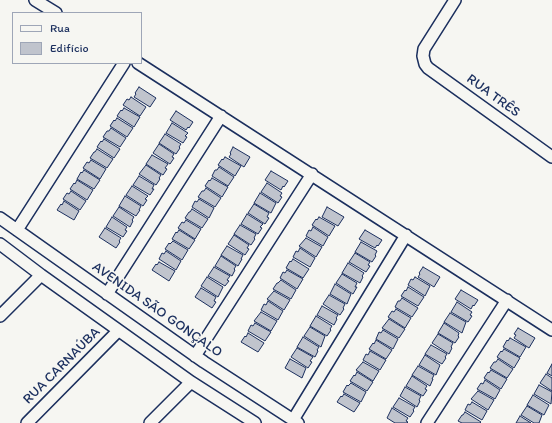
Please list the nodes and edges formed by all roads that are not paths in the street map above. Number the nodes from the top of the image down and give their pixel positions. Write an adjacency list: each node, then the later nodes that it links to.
1 (35, 0): 3 (street)
2 (455, 0): 7 (street, RUA TRÊS)
3 (54, 12)
4 (123, 64): 10 (street)
5 (140, 64): 6 (street)
6 (221, 116): 8 (street); 14 (street)
7 (552, 157)
8 (312, 174): 11 (street); 19 (street)
9 (0, 218): 10 (street, AVENIDA SÃO GONÇALO)
10 (17, 230): 14 (street, AVENIDA SÃO GONÇALO)
11 (406, 235): 15 (street); 21 (street)
12 (0, 244): 13 (street)
13 (41, 276): 16 (street); 18 (street)
14 (107, 294): 19 (street, AVENIDA SÃO GONÇALO)
15 (507, 300): 17 (street); 25 (street)
16 (0, 316)
17 (552, 330)
18 (118, 331): 20 (street); 22 (street, RUA CARNAÚBA)
19 (196, 356): 21 (street, AVENIDA SÃO GONÇALO)
20 (191, 382): 23 (street); 24 (street)
21 (295, 421)
22 (27, 423)
23 (150, 423)
24 (255, 423)
25 (427, 423)

